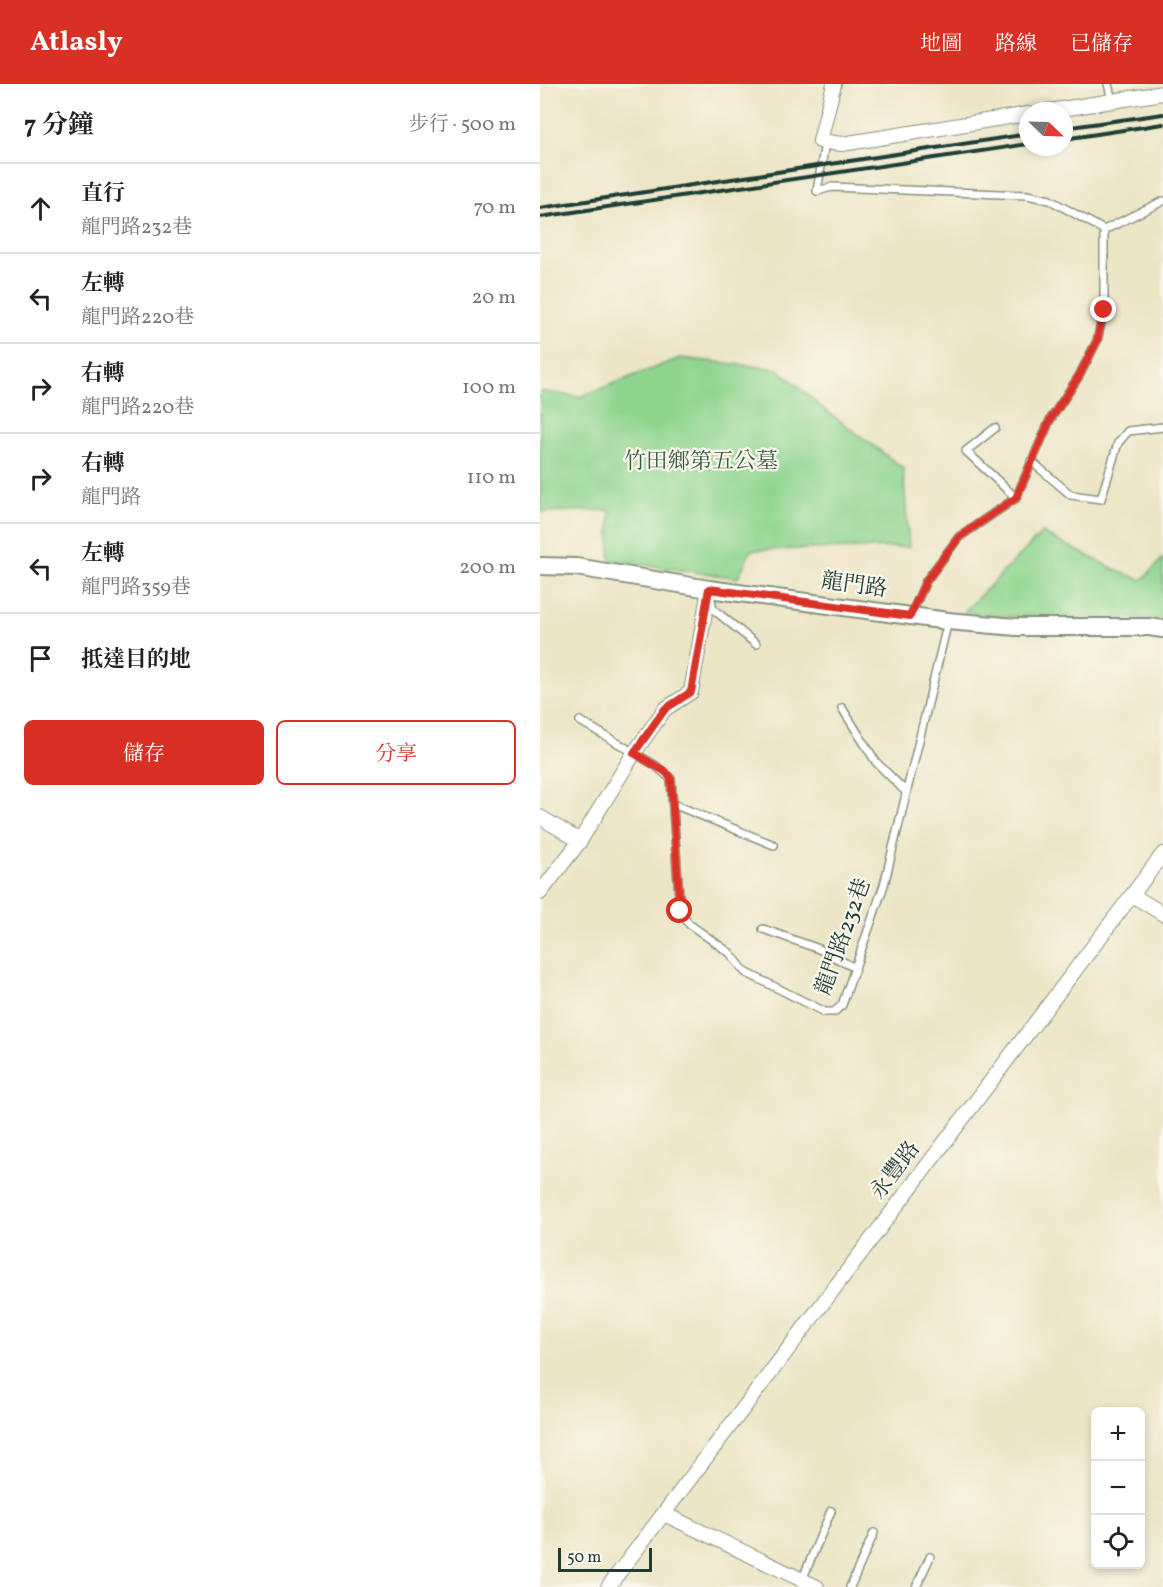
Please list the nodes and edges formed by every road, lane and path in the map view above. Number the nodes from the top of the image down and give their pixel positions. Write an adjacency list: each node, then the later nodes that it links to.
1 (834, 84): 7 (street)
2 (1108, 84): 4 (lane)
3 (1163, 93): 4 (street)
4 (1112, 101): 5 (street)
5 (1073, 107)
6 (1019, 115): 7 (street)
7 (825, 143): 9 (lane)
8 (1163, 201): 9 (lane)
9 (1104, 230): 12 (lane)
10 (1163, 427): 12 (lane)
11 (995, 429): 13 (lane)
12 (1031, 461): 13 (lane)
13 (1016, 498): 16 (lane)
14 (540, 566): 15 (street, 龍門路)
15 (709, 589): 16 (street, 龍門路); 19 (lane); 22 (street)
16 (910, 616): 17 (street, 龍門路)
17 (948, 621): 18 (street, 龍門路); 23 (lane, 龍門路232巷)
18 (1163, 629)
19 (756, 644)
20 (842, 708): 23 (lane)
21 (580, 721): 22 (lane, 龍門路232巷)
22 (634, 753): 24 (lane, 龍門路232巷); 26 (street)
23 (906, 792): 33 (lane, 龍門路232巷)
24 (672, 804): 27 (lane); 33 (lane, 龍門路232巷)
25 (540, 817): 26 (street)
26 (580, 841): 29 (street)
27 (774, 845)
28 (1163, 854): 30 (street, 永豐路)
29 (540, 893)
30 (1132, 895): 31 (street); 35 (street, 永豐路)
31 (1163, 914)
32 (763, 929): 33 (lane)
33 (855, 968)
34 (831, 1511): 38 (lane)
35 (664, 1514): 38 (street); 39 (street, 永豐路)
36 (874, 1533): 41 (lane)
37 (930, 1557): 42 (lane)
38 (802, 1580): 40 (street)
39 (608, 1587)
40 (817, 1587)
41 (850, 1587)
42 (916, 1587)

